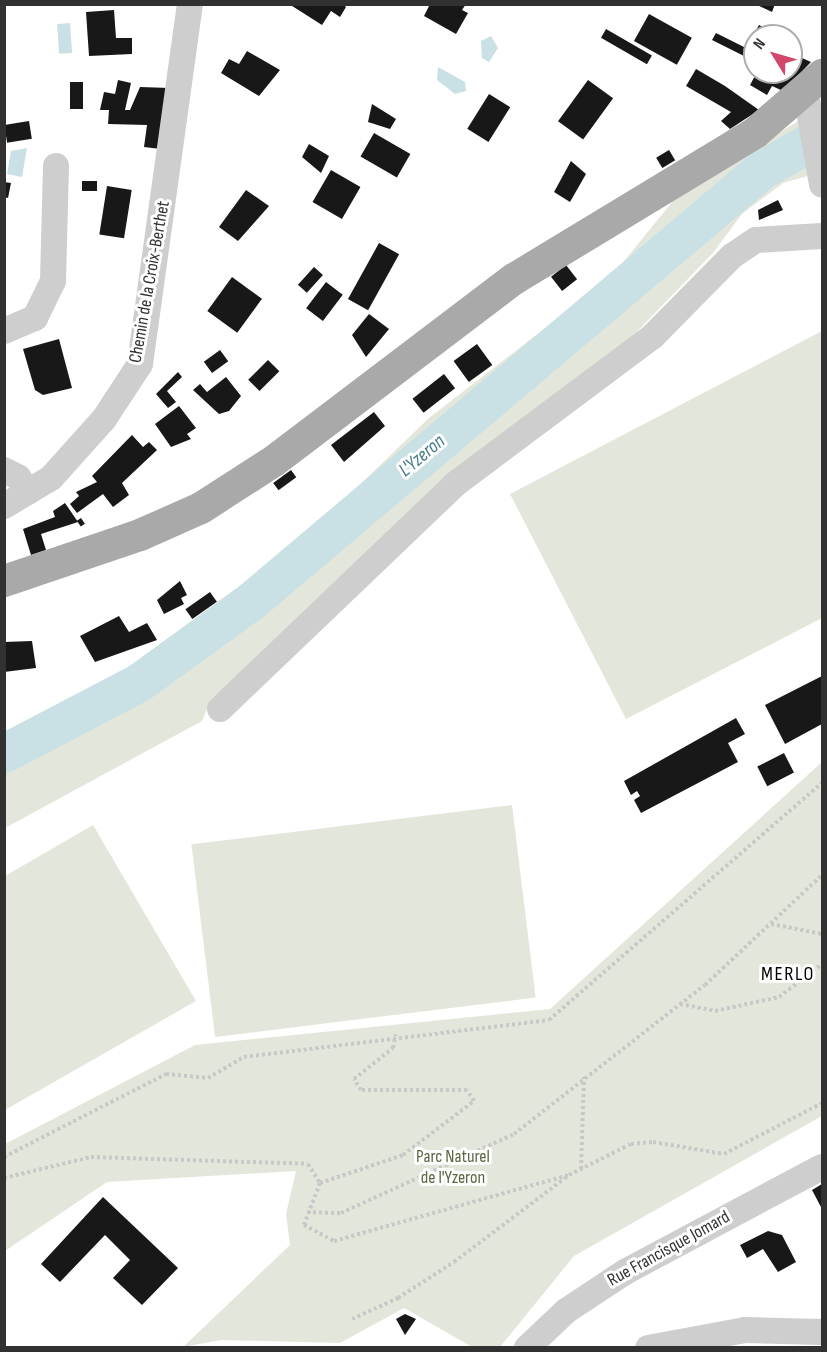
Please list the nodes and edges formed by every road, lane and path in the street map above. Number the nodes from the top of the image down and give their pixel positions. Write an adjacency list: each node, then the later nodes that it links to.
1 (190, 4): 8 (street, Chemin de la Croix-Berthet)
2 (813, 94): 4 (street); 10 (main road)
3 (56, 166): 6 (street)
4 (821, 181)
5 (822, 236): 11 (street)
6 (4, 331)
7 (4, 470): 8 (street)
8 (28, 492): 9 (street, Chemin de la Croix-Berthet)
9 (4, 506)
10 (4, 581)
11 (220, 709)
12 (822, 783): 18 (path)
13 (822, 874): 14 (path)
14 (771, 924): 15 (path); 17 (path)
15 (822, 934)
16 (822, 964): 17 (path)
17 (679, 1004): 19 (path)
18 (396, 1034): 21 (path); 26 (path)
19 (584, 1077): 23 (path); 27 (path)
20 (822, 1103): 23 (path)
21 (4, 1157)
22 (822, 1167): 31 (street, Rue Francisque Jomard)
23 (581, 1169): 24 (path)
24 (569, 1175): 27 (path); 28 (path)
25 (4, 1178): 26 (path)
26 (320, 1183): 27 (path)
27 (307, 1212)
28 (352, 1319)
29 (822, 1332): 30 (street)
30 (684, 1343): 32 (street)
31 (527, 1347)
32 (648, 1347)

